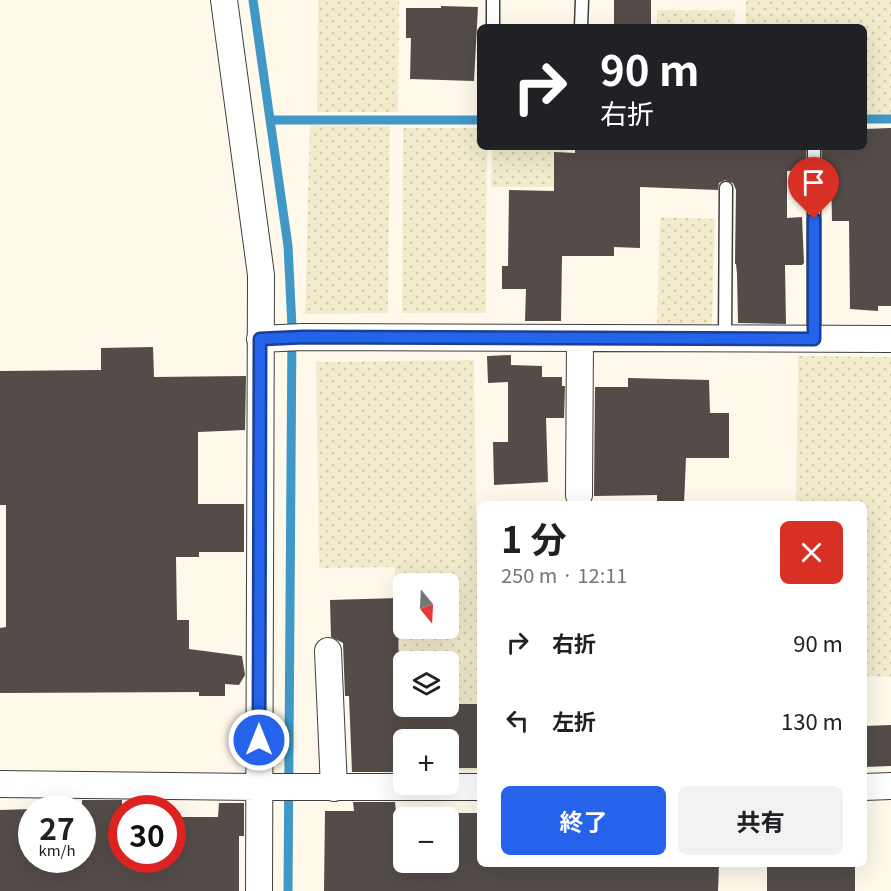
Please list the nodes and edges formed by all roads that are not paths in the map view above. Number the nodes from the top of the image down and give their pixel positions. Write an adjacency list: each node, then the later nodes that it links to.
1 (224, 0): 10 (street)
2 (494, 0): 4 (lane)
3 (582, 0): 5 (lane)
4 (493, 24)
5 (581, 24)
6 (814, 150): 11 (lane)
7 (726, 188): 9 (lane)
8 (580, 338): 9 (street); 10 (street); 13 (street)
9 (725, 338): 11 (street)
10 (268, 339): 17 (street)
11 (814, 339): 12 (street)
12 (891, 339)
13 (579, 495)
14 (328, 651): 20 (street)
15 (0, 784): 17 (street)
16 (891, 786): 19 (street)
17 (280, 787): 20 (street); 21 (street)
18 (477, 787): 20 (street)
19 (867, 787)
20 (334, 788)
21 (259, 891)

